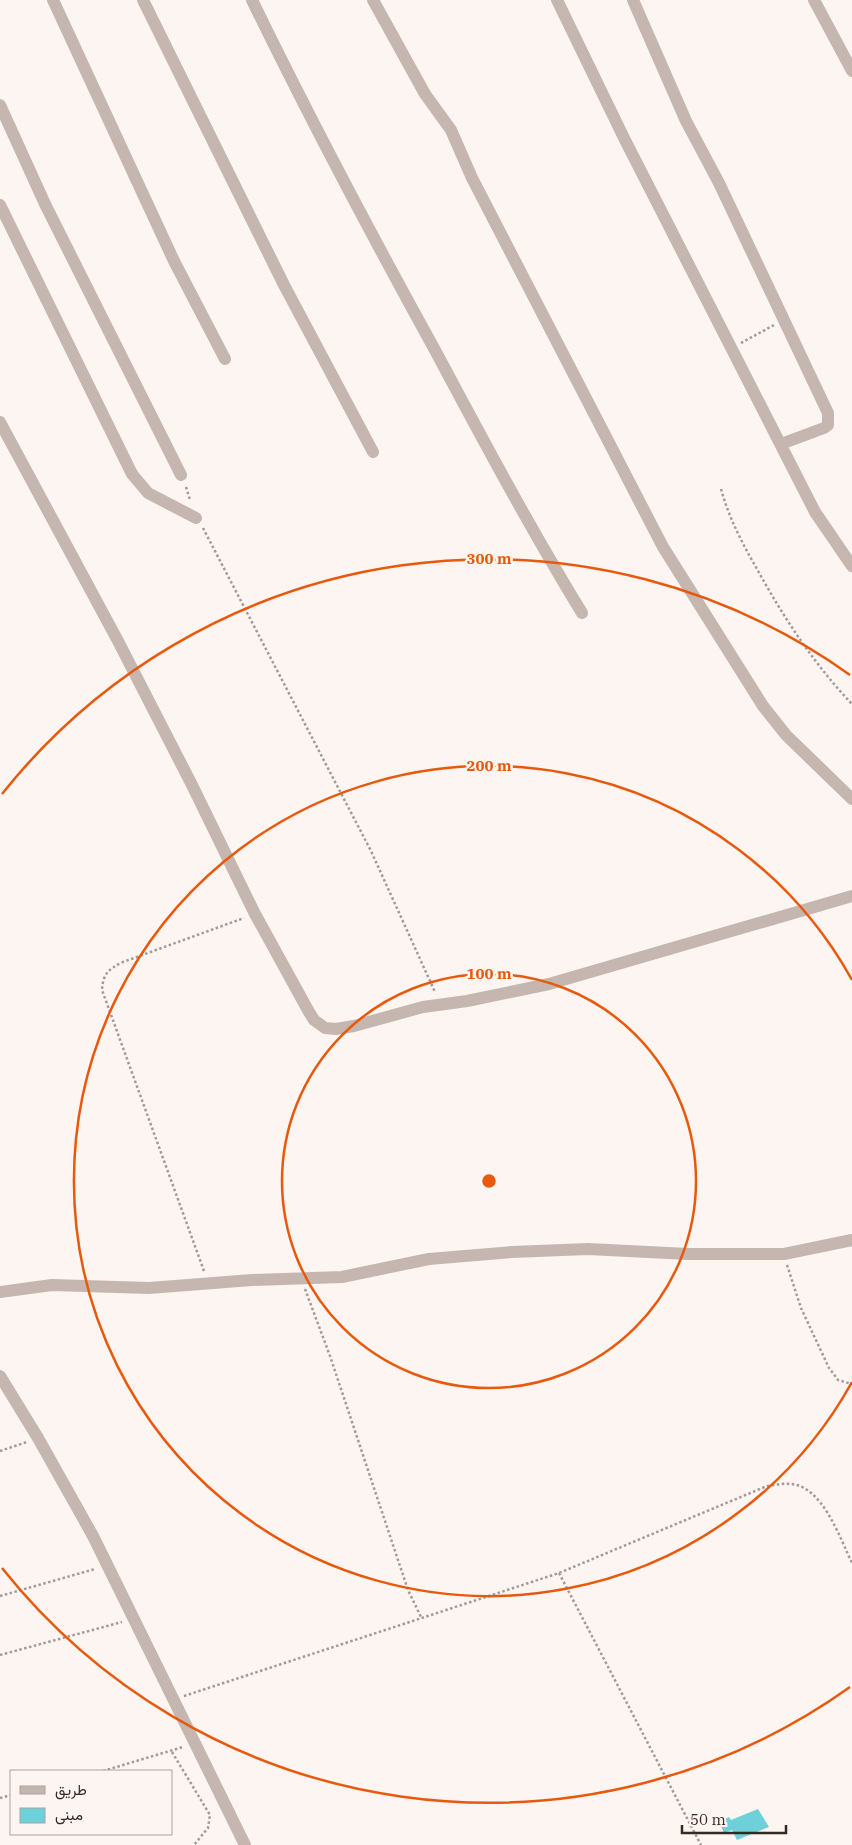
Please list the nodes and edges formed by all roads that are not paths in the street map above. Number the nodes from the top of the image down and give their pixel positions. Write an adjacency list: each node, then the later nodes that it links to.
1 (53, 0): 11 (street)
2 (143, 0): 14 (street)
3 (252, 0): 18 (street)
4 (373, 0): 19 (street)
5 (557, 0): 13 (street)
6 (634, 0): 13 (street)
7 (814, 0): 8 (street)
8 (852, 71)
9 (0, 105): 15 (street)
10 (0, 205): 16 (street)
11 (225, 359)
12 (0, 422): 20 (street)
13 (781, 444): 17 (street)
14 (373, 452)
15 (181, 475)
16 (196, 518)
17 (852, 566)
18 (582, 613)
19 (852, 799)
20 (852, 896)
21 (852, 1240): 22 (street)
22 (0, 1292)
23 (0, 1376): 24 (street)
24 (245, 1845)

